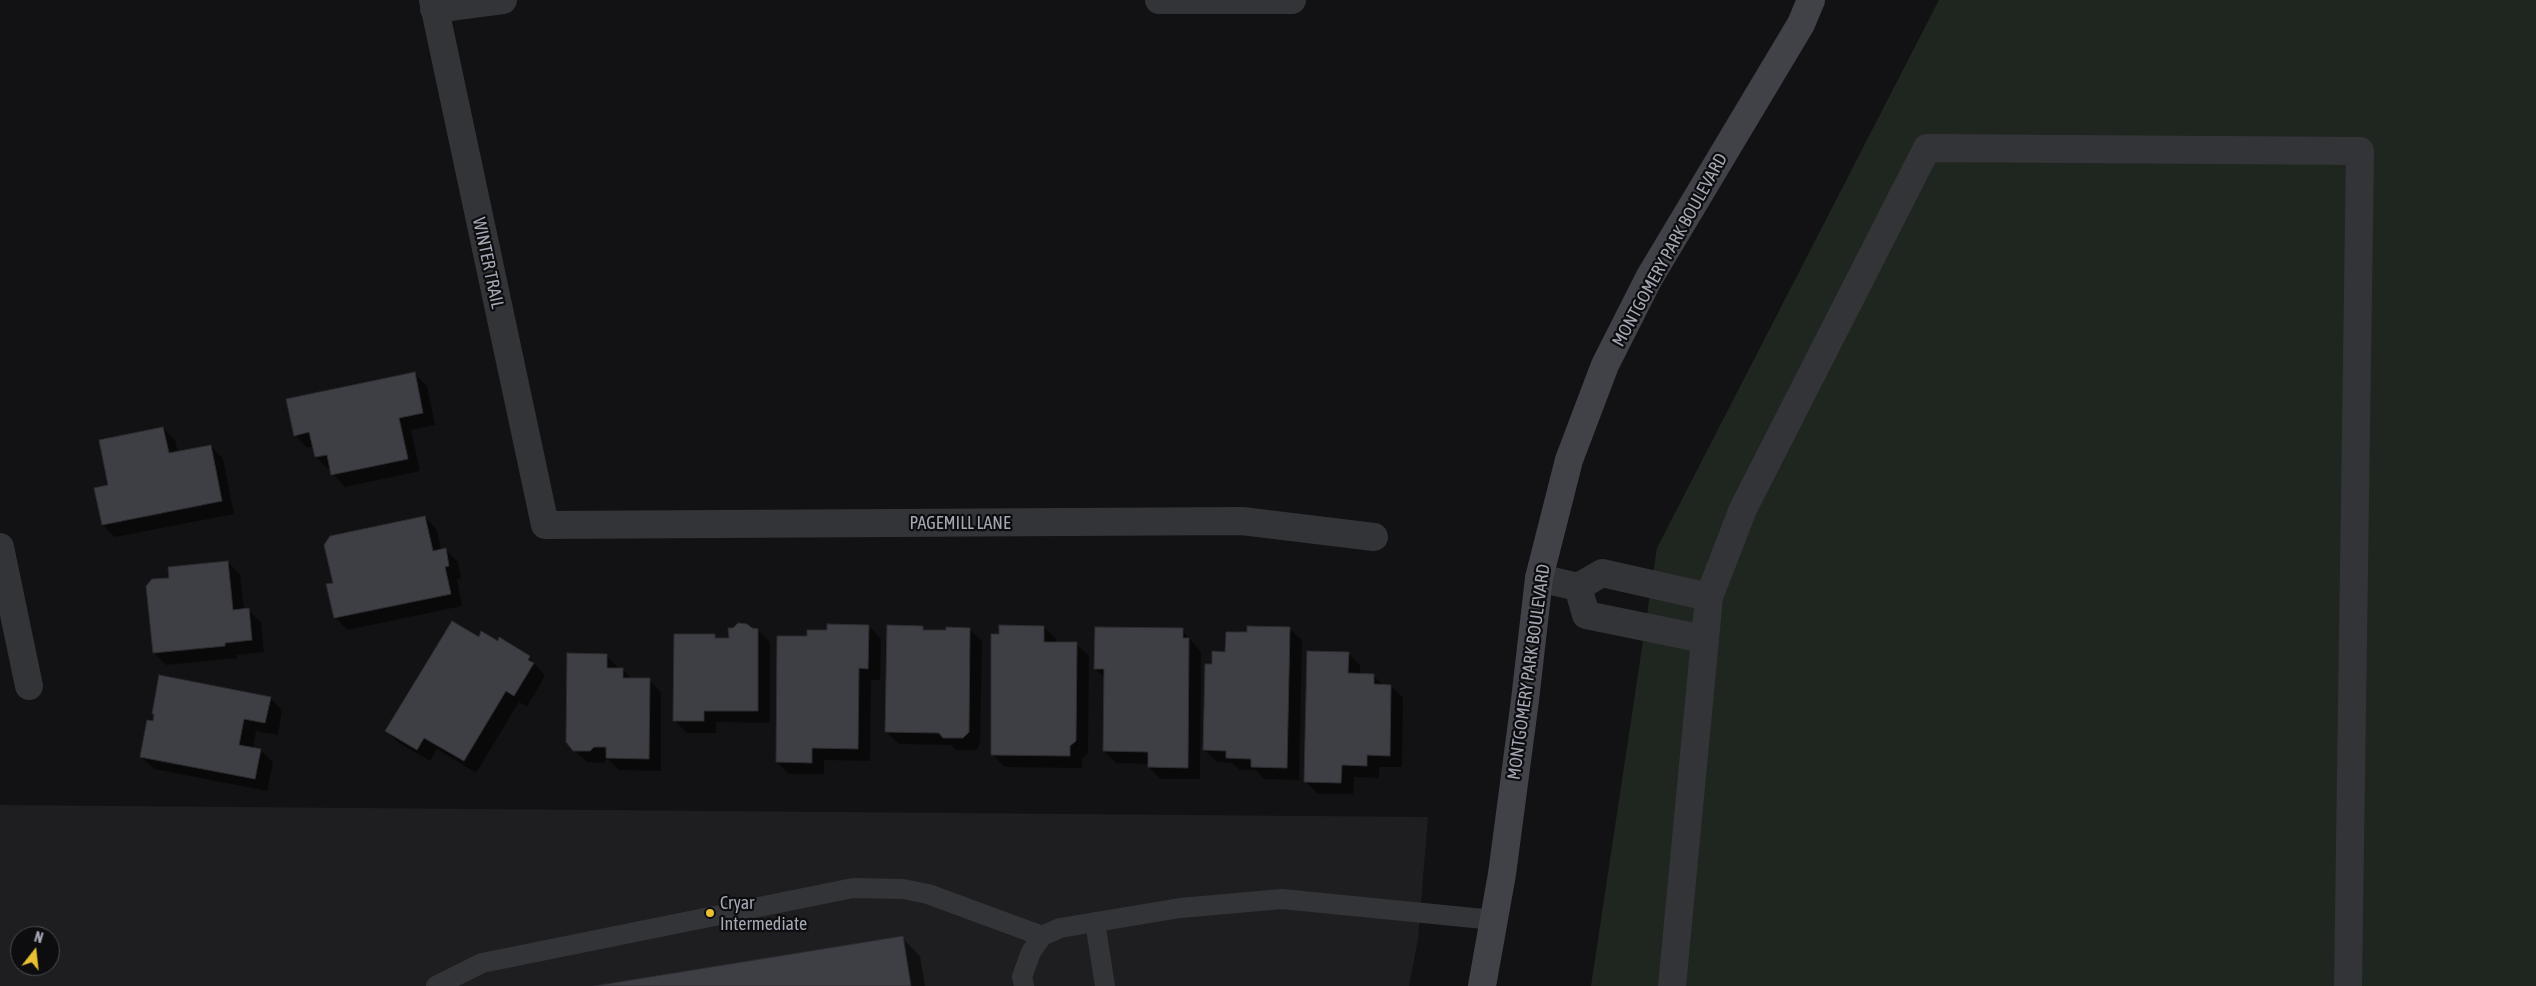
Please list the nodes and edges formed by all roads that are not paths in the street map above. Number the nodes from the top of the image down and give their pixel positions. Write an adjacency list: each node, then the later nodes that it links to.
1 (503, 0): 5 (street)
2 (1159, 0): 3 (street)
3 (1292, 0)
4 (1811, 0): 9 (street, MONTGOMERY PARK BOULEVARD)
5 (433, 5): 6 (street, WINTER TRAIL)
6 (545, 525): 7 (street, PAGEMILL LANE)
7 (1374, 537)
8 (0, 547): 13 (street)
9 (1539, 578): 10 (street); 14 (street, MONTGOMERY PARK BOULEVARD)
10 (1578, 587): 11 (street); 12 (street)
11 (1709, 597): 12 (street); 22 (street)
12 (1704, 639): 21 (street)
13 (29, 686)
14 (1494, 920): 15 (lane); 20 (street, MONTGOMERY PARK BOULEVARD)
15 (1095, 922): 16 (lane); 19 (lane)
16 (1042, 936): 17 (lane); 18 (lane)
17 (436, 986)
18 (1024, 986)
19 (1105, 986)
20 (1482, 986)
21 (1672, 986)
22 (2348, 986)

